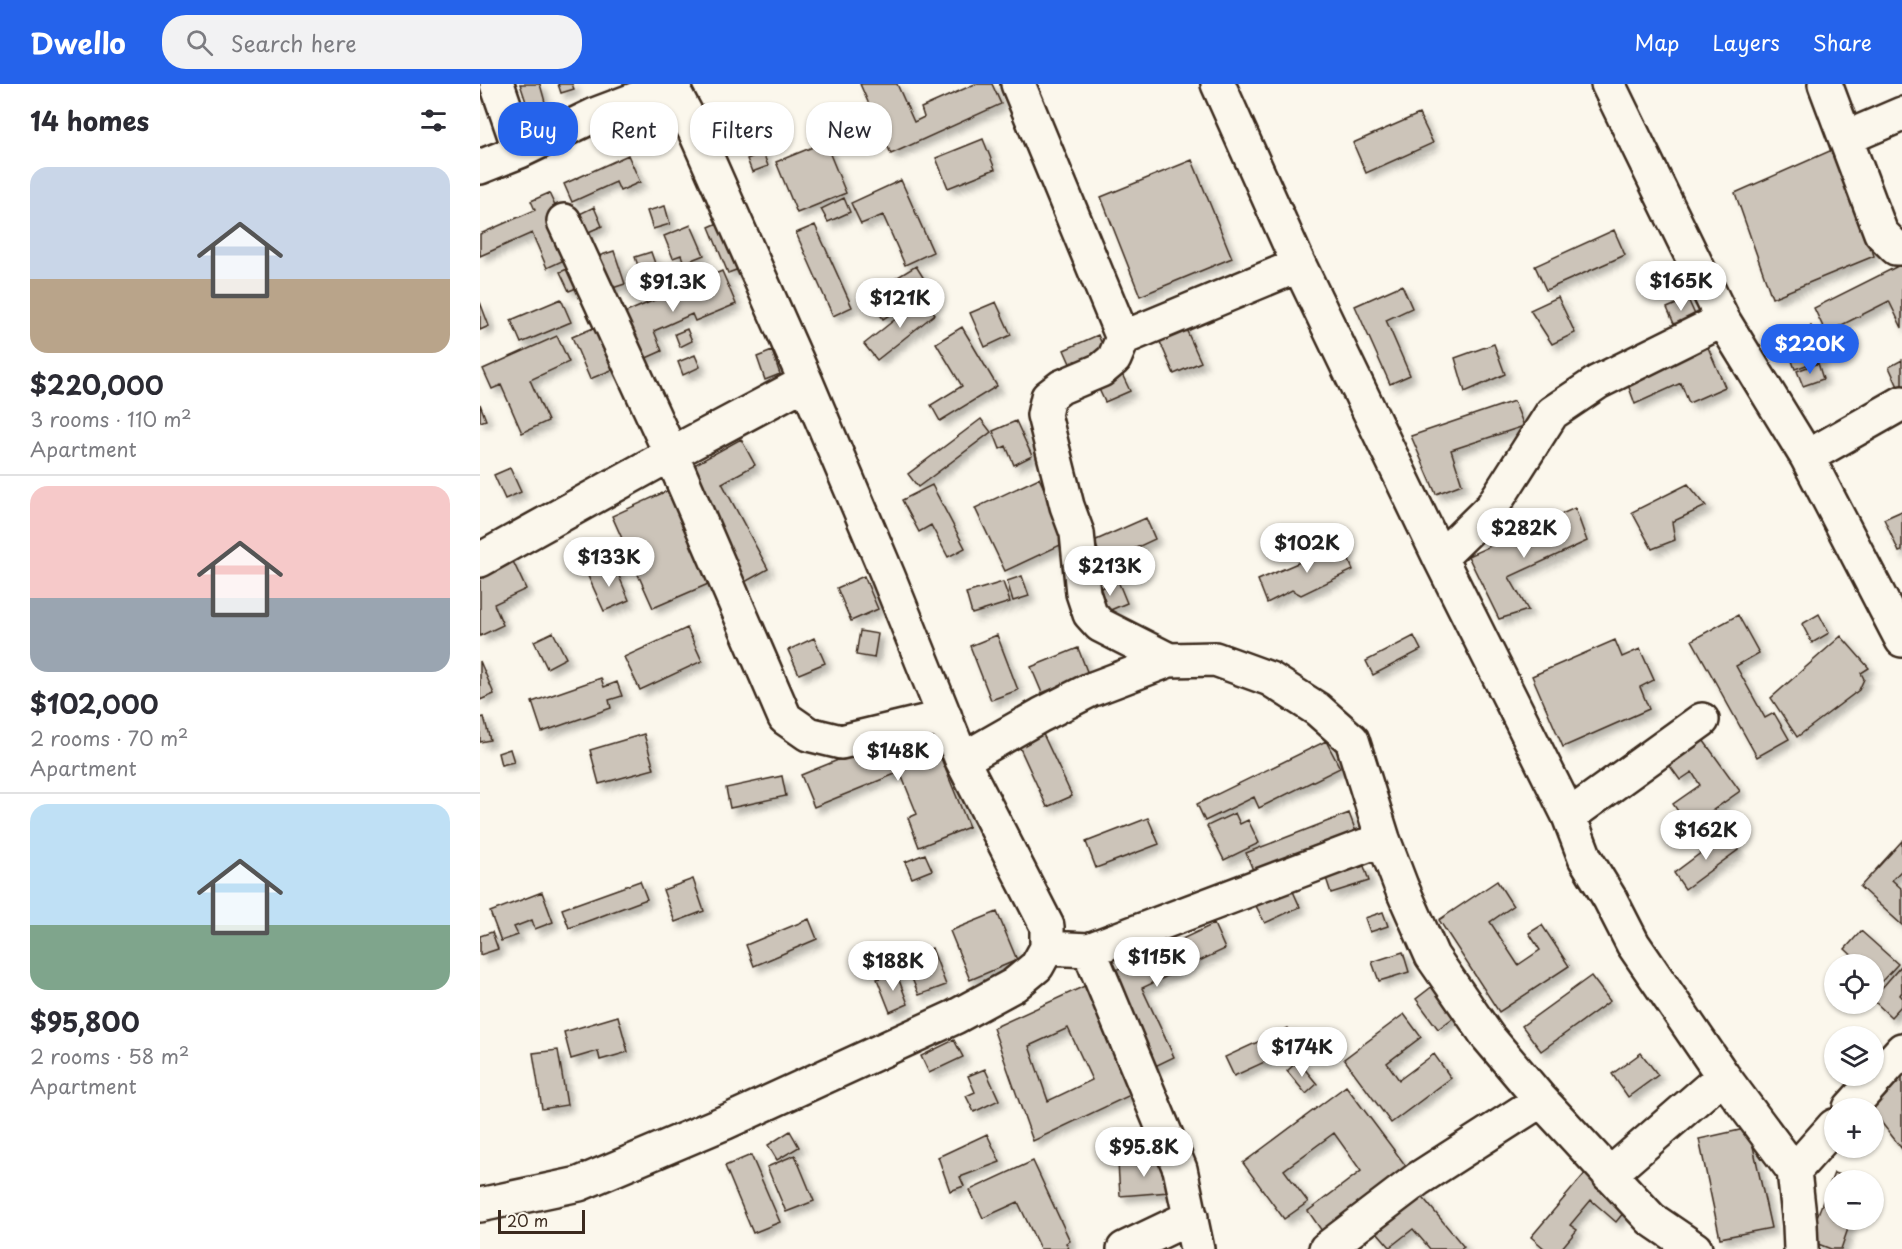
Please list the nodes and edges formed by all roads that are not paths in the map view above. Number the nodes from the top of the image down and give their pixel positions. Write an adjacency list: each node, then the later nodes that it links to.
1 (497, 84): 7 (street)
2 (1018, 84): 17 (street)
3 (1218, 84): 15 (street)
4 (1608, 84): 16 (street)
5 (1825, 84): 10 (street)
6 (673, 85): 9 (street); 18 (street)
7 (503, 102)
8 (1902, 114): 10 (street)
9 (578, 123)
10 (1846, 138): 14 (street)
11 (508, 156): 12 (street)
12 (480, 167)
13 (564, 221): 20 (street)
14 (1902, 248)
15 (1299, 266): 17 (street); 22 (street)
16 (1723, 320): 21 (street); 22 (street)
17 (1122, 338): 25 (street)
18 (806, 382): 20 (street); 26 (street)
19 (1902, 403): 21 (street)
20 (671, 454): 23 (street); 26 (street)
21 (1807, 457): 24 (street)
22 (1440, 558): 29 (street)
23 (480, 560)
24 (1897, 618)
25 (1169, 660): 28 (street); 30 (street)
26 (945, 717): 28 (street)
27 (1702, 720): 29 (street)
28 (962, 760): 31 (street)
29 (1569, 816): 34 (street)
30 (1383, 839): 32 (street); 36 (street)
31 (1047, 948): 32 (street); 40 (street)
32 (1089, 950): 41 (street)
33 (1902, 1050): 35 (street)
34 (1723, 1076): 38 (street); 39 (street)
35 (1859, 1098)
36 (1541, 1100): 39 (street); 44 (street)
37 (1824, 1137): 38 (street)
38 (1794, 1171): 46 (street)
39 (1609, 1175): 45 (street)
40 (480, 1205)
41 (1191, 1217): 42 (street); 43 (street)
42 (1124, 1249)
43 (1197, 1249)
44 (1326, 1249)
45 (1695, 1249)
46 (1801, 1249)

